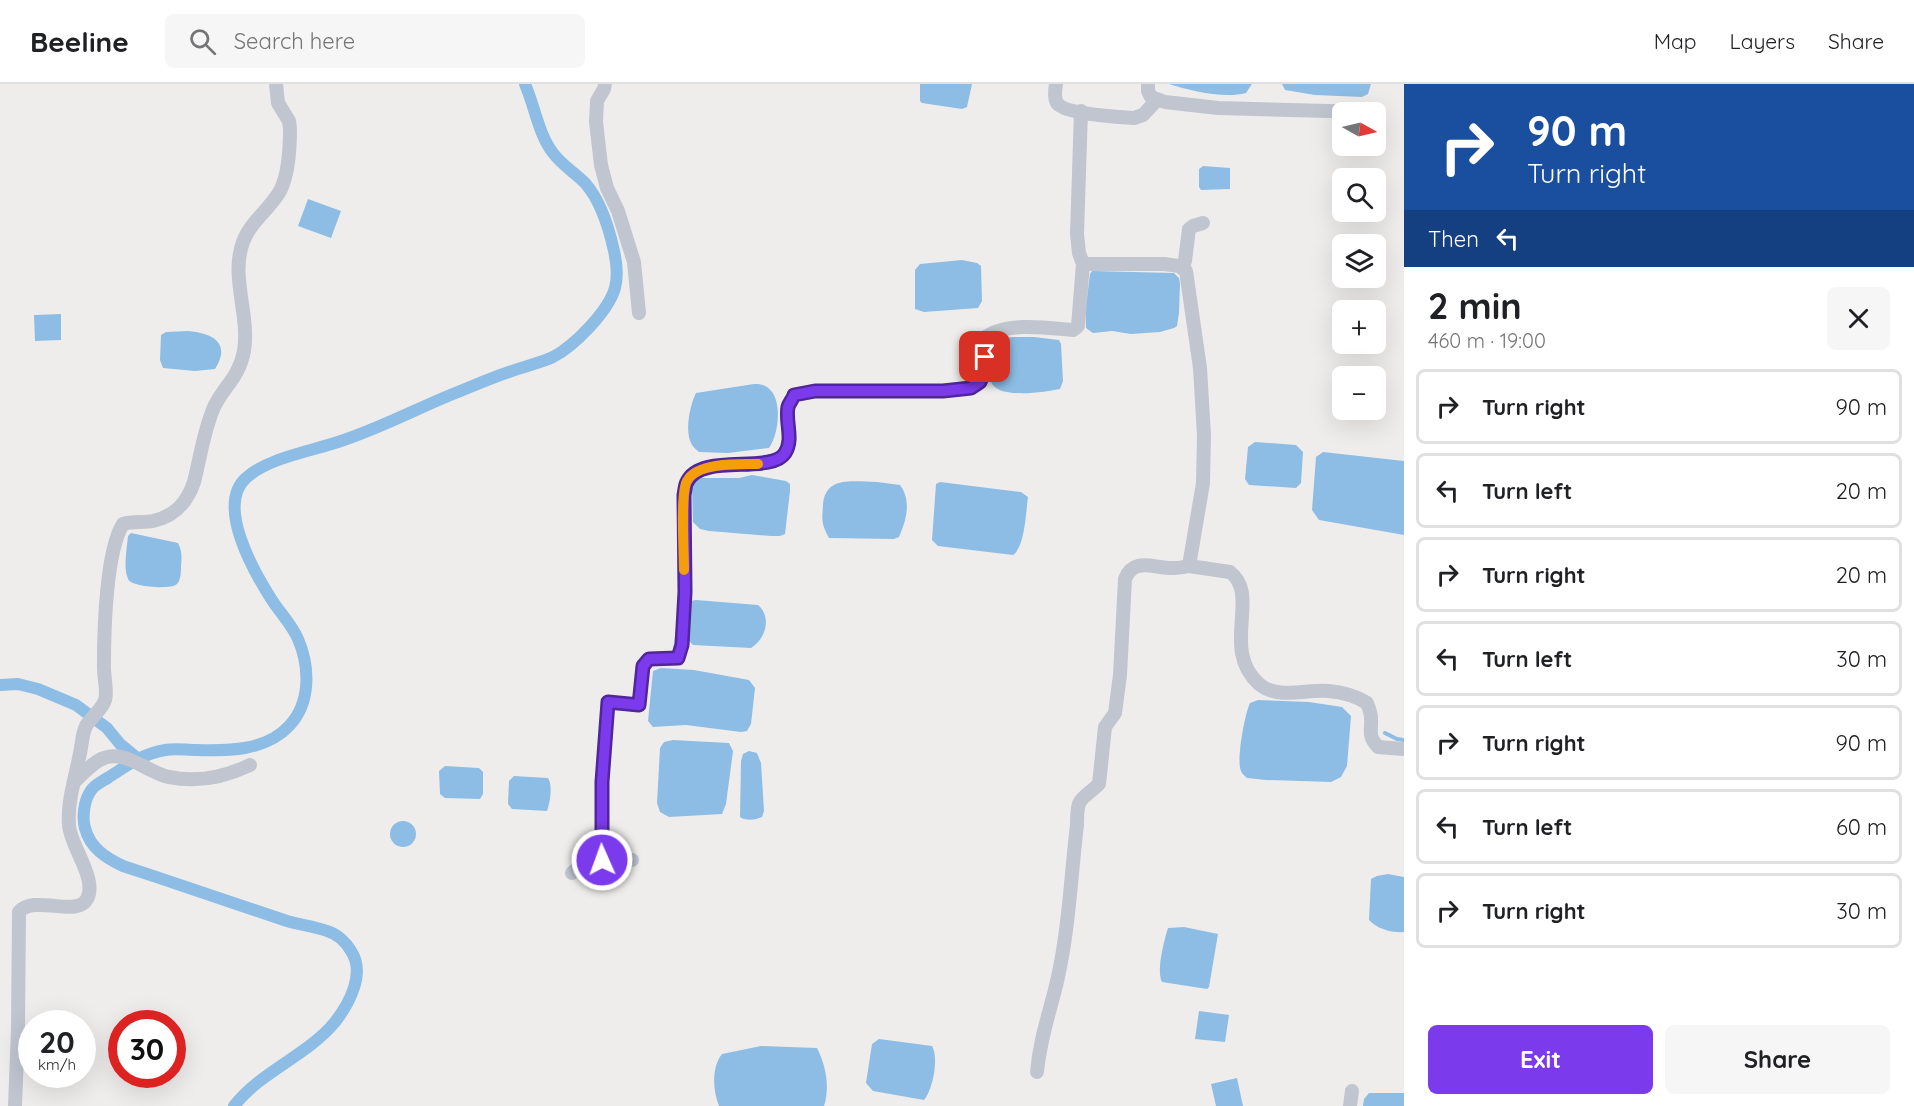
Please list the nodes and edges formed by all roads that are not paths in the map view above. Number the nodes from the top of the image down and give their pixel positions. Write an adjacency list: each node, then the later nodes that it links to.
1 (276, 84): 15 (street)
2 (605, 84): 11 (street)
3 (1056, 84): 7 (street)
4 (1148, 84): 5 (street)
5 (1157, 100): 6 (street); 7 (street)
6 (1332, 110)
7 (1081, 111): 9 (street)
8 (1203, 223): 10 (street)
9 (1083, 264): 10 (street); 16 (street)
10 (1182, 268): 12 (street)
11 (639, 313)
12 (1189, 566): 13 (street); 19 (street)
13 (1404, 749)
14 (250, 765): 15 (street)
15 (75, 781): 21 (street)
16 (602, 860): 17 (street); 18 (street)
17 (632, 860)
18 (572, 873)
19 (1037, 1071)
20 (1352, 1091): 22 (street)
21 (15, 1106)
22 (1350, 1106)

